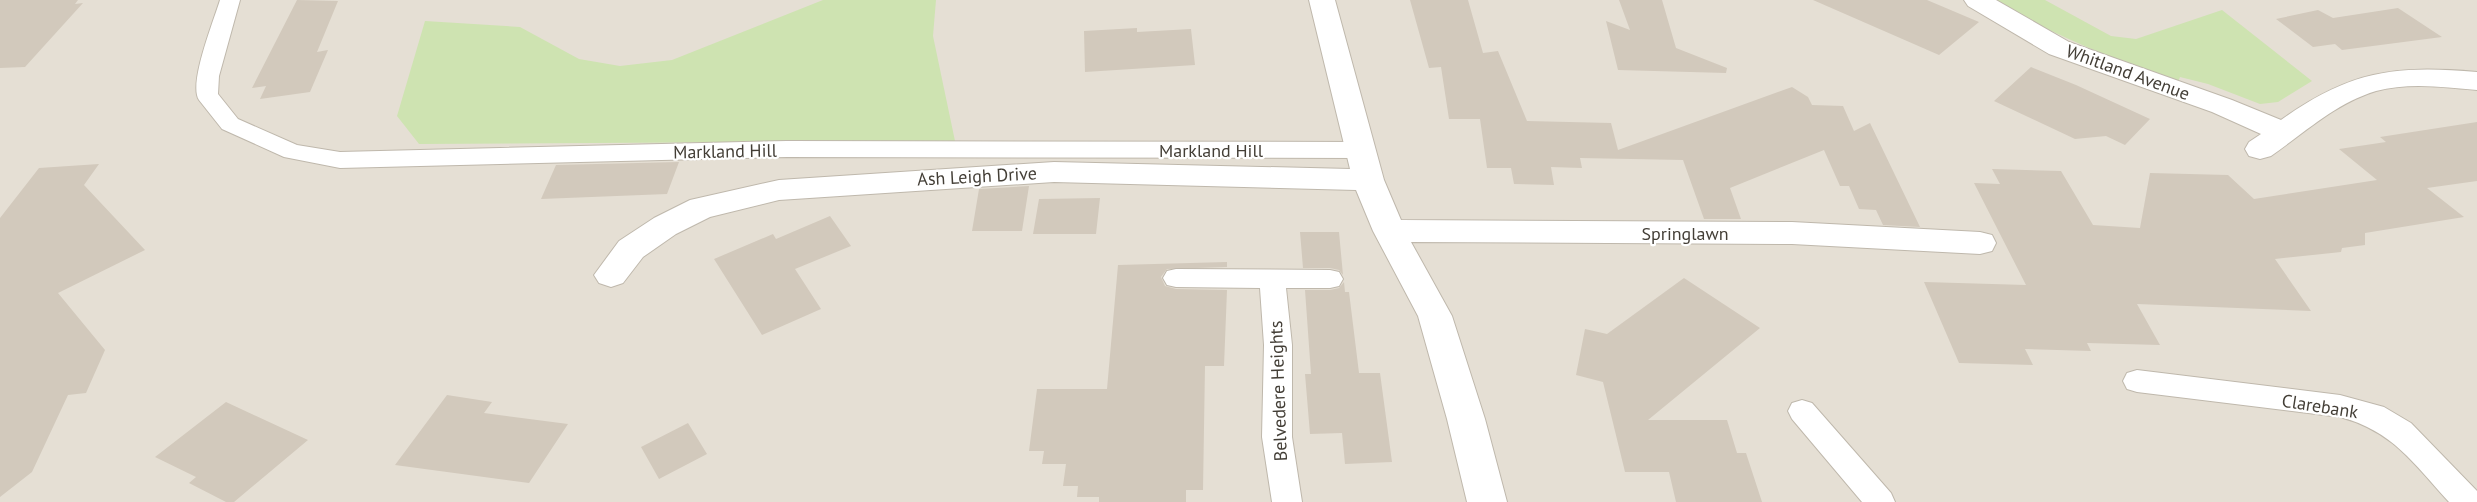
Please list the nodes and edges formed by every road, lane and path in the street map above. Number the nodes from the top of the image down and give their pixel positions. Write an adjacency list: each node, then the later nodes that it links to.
1 (230, 0): 7 (lane, Markland Hill)
2 (1322, 0): 7 (street)
3 (1977, 0): 5 (street, Whitland Avenue)
4 (2477, 81): 5 (street)
5 (2284, 132): 6 (street)
6 (2260, 148)
7 (1365, 165): 8 (street); 10 (street, Ash Leigh Drive)
8 (1389, 231): 9 (street, Springlawn); 17 (street)
9 (1980, 243)
10 (611, 274)
11 (1176, 278): 12 (lane)
12 (1272, 279): 13 (lane); 16 (lane, Belvedere Heights)
13 (1330, 279)
14 (2138, 381): 19 (lane, Clarebank)
15 (1802, 411): 18 (lane)
16 (1287, 502)
17 (1487, 502)
18 (1880, 502)
19 (2468, 502)

